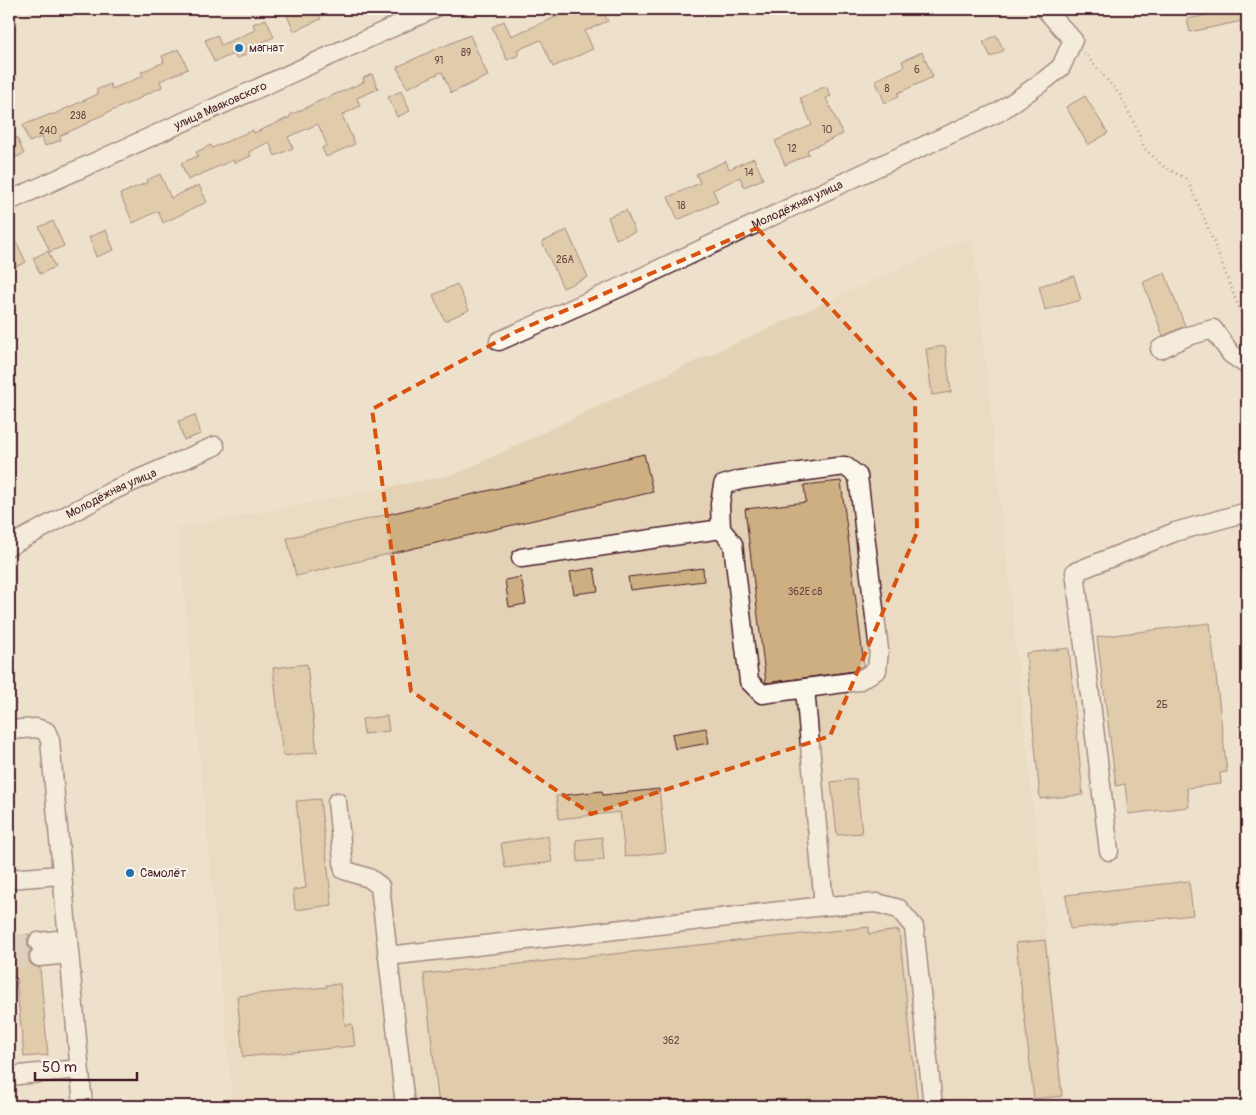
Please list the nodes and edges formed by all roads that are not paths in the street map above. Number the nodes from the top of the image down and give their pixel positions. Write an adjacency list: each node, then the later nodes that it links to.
1 (433, 9): 3 (street, улица Маяковского)
2 (1045, 9): 4 (street, Молодёжная улица)
3 (9, 201)
4 (499, 340)
5 (1160, 349): 6 (street)
6 (1247, 365)
7 (215, 446): 10 (street, Молодёжная улица)
8 (1247, 512): 15 (street)
9 (721, 529): 11 (street); 12 (street); 12 (street)
10 (9, 546)
11 (521, 558)
12 (805, 688): 18 (street)
13 (9, 730): 16 (street)
14 (337, 802): 21 (street)
15 (1109, 851)
16 (61, 875): 17 (street); 19 (street)
17 (9, 879)
18 (824, 906): 21 (street); 26 (street)
19 (69, 946): 20 (street); 22 (street)
20 (39, 949)
21 (388, 956): 25 (street)
22 (79, 1069): 23 (street); 24 (street)
23 (9, 1076)
24 (83, 1106)
25 (405, 1106)
26 (933, 1106)

